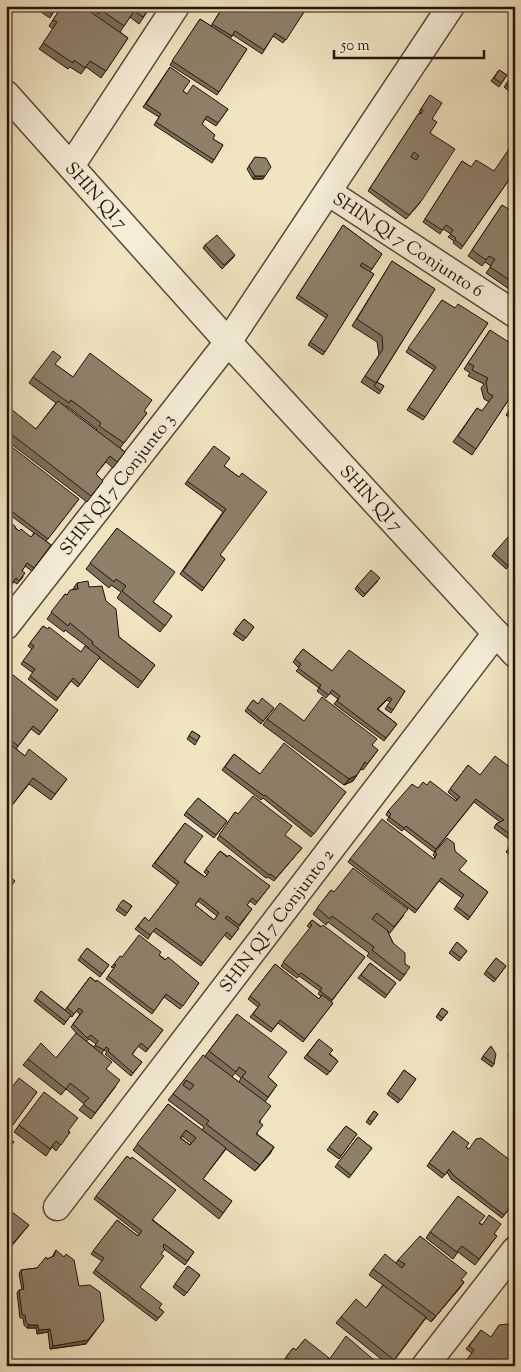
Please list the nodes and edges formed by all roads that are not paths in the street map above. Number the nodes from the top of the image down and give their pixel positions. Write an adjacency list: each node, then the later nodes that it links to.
1 (176, 6): 4 (street)
2 (451, 6): 5 (street)
3 (6, 94): 4 (street, SHIN QI 7)
4 (71, 166): 7 (street, SHIN QI 7)
5 (328, 192): 6 (street, SHIN QI 7 Conjunto 6); 7 (street)
6 (515, 314)
7 (228, 342): 8 (street, SHIN QI 7 Conjunto 3); 9 (street, SHIN QI 7)
8 (6, 626)
9 (496, 633): 10 (street, SHIN QI 7); 11 (street, SHIN QI 7 Conjunto 2)
10 (515, 654)
11 (57, 1207)
12 (515, 1250): 13 (street)
13 (424, 1366)

